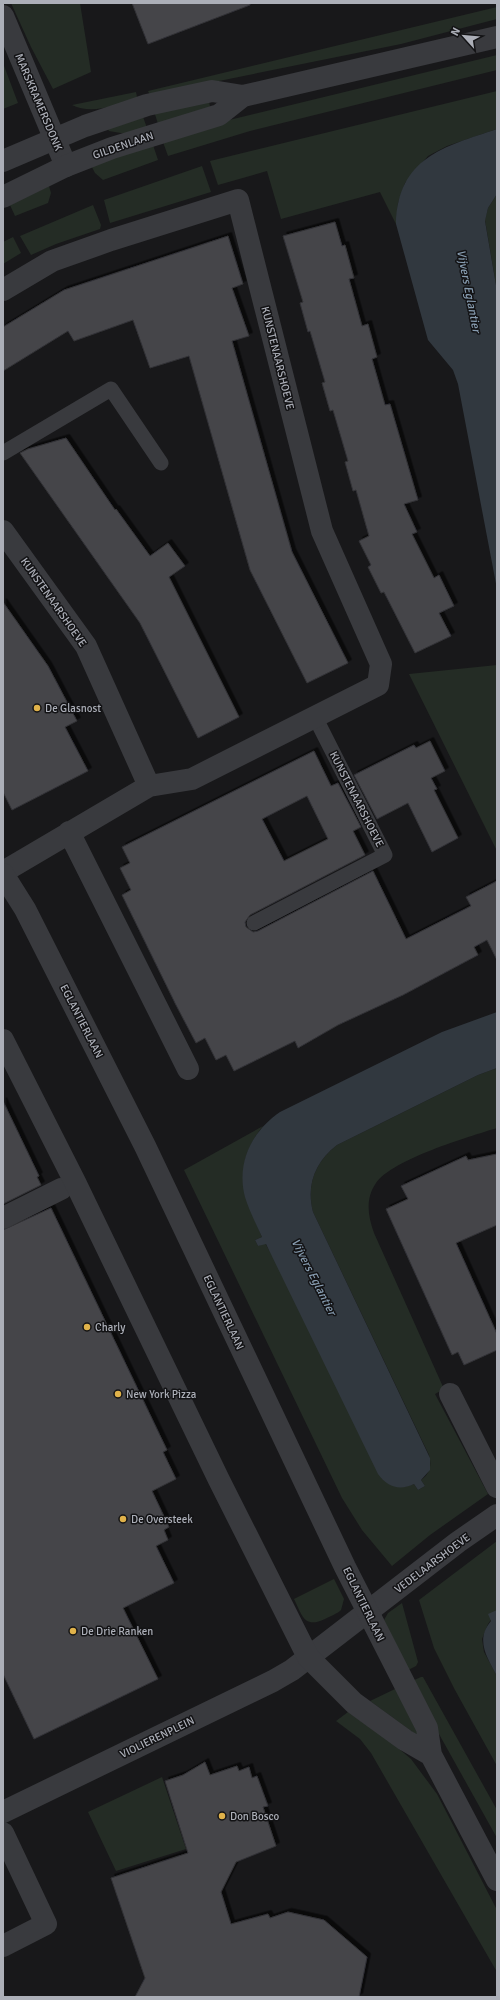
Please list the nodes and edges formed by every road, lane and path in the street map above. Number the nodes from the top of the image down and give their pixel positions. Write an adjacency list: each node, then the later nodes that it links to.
1 (3, 16): 4 (street, MARSKRAMERSDONK)
2 (497, 37): 3 (street, GILDENLAAN)
3 (243, 96): 4 (street, GILDENLAAN); 6 (street, GILDENLAAN)
4 (54, 138): 5 (street, GILDENLAAN); 6 (street, MARSKRAMERSDONK)
5 (3, 161)
6 (66, 166): 7 (street, GILDENLAAN)
7 (3, 197)
8 (3, 290): 12 (street, KUNSTENAARSHOEVE)
9 (3, 453): 10 (lane)
10 (161, 463)
11 (3, 531): 13 (street, KUNSTENAARSHOEVE)
12 (315, 717): 13 (street, KUNSTENAARSHOEVE); 16 (lane, KUNSTENAARSHOEVE)
13 (150, 786): 14 (street, KUNSTENAARSHOEVE)
14 (69, 832): 15 (street, KUNSTENAARSHOEVE); 18 (street)
15 (3, 873): 24 (street, EGLANTIERLAAN)
16 (254, 923)
17 (3, 1040): 25 (street)
18 (188, 1069)
19 (61, 1189): 20 (street)
20 (3, 1218)
21 (450, 1394): 22 (street)
22 (497, 1487)
23 (497, 1515): 24 (street, VEDELAARSHOEVE)
24 (368, 1612): 25 (street, VEDELAARSHOEVE); 26 (street, EGLANTIERLAAN)
25 (308, 1657): 26 (street); 27 (street, VIOLIERENPLEIN)
26 (431, 1755): 29 (street, EGLANTIERLAAN)
27 (3, 1812)
28 (3, 1833): 30 (street)
29 (497, 1880)
30 (3, 1946)

